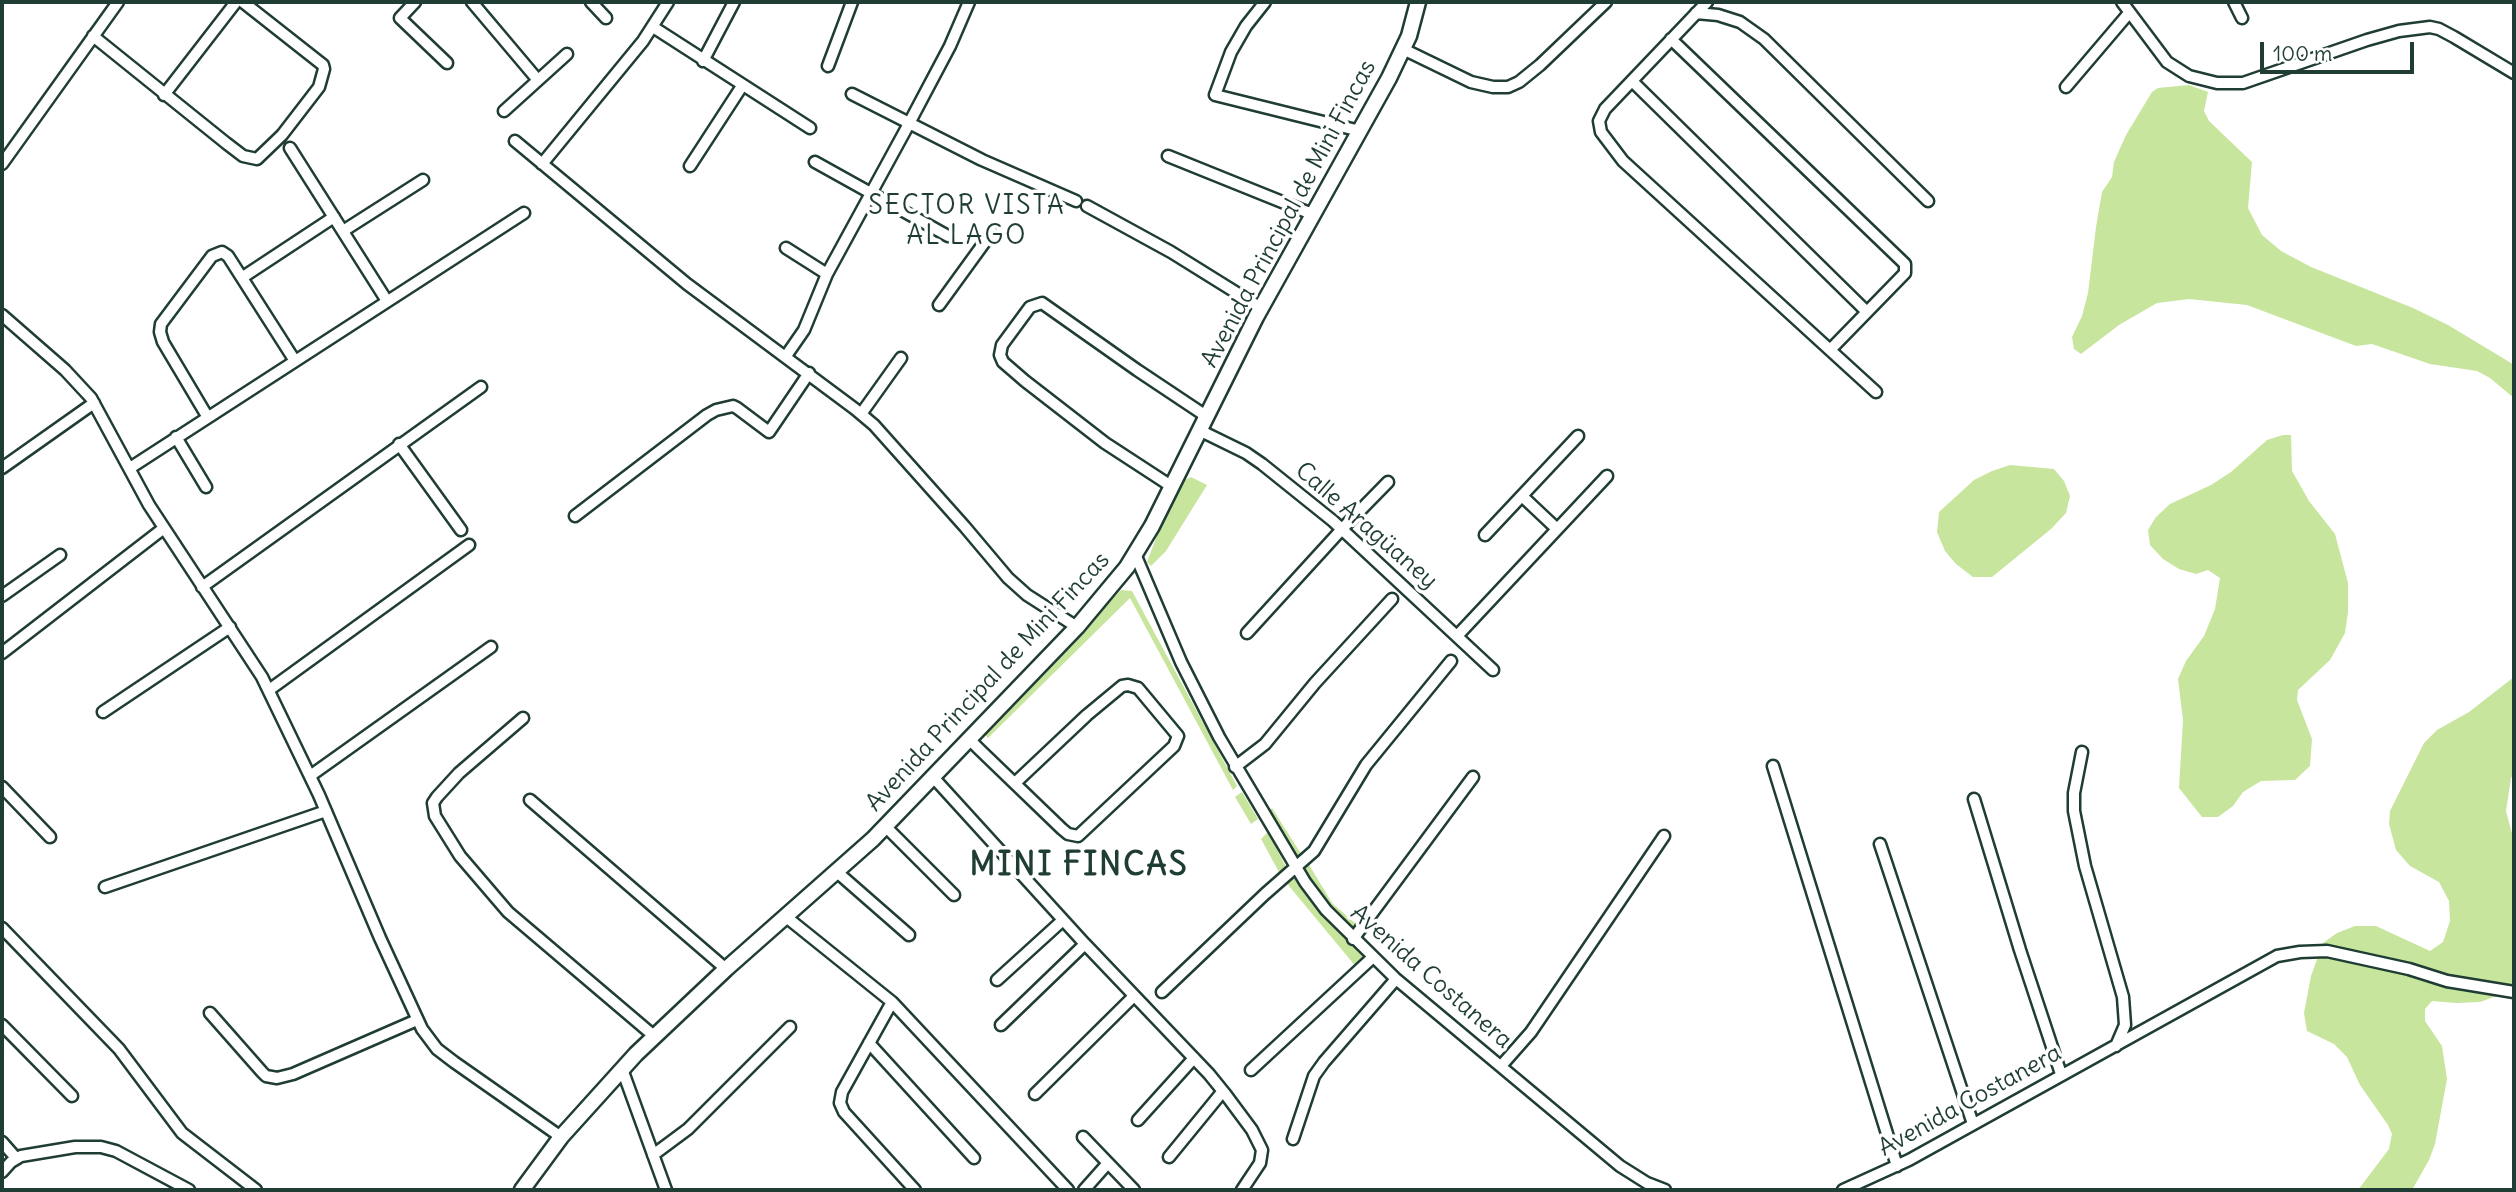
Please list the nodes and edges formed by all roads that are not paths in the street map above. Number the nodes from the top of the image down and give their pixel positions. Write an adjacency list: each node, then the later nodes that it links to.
1 (118, 2): 22 (street)
2 (236, 2): 35 (street)
3 (243, 2): 35 (street)
4 (415, 2): 27 (street)
5 (472, 2): 30 (street)
6 (591, 2): 19 (street)
7 (668, 2): 21 (street)
8 (734, 2): 26 (street)
9 (852, 2): 28 (street)
10 (969, 2): 37 (street)
11 (1265, 2): 39 (street)
12 (1418, 2): 24 (street, Avenida Principal de Mini Fincas)
13 (1605, 2): 24 (street)
14 (1707, 2): 17 (street)
15 (2122, 2): 18 (street)
16 (2234, 2): 20 (street)
17 (1696, 13): 23 (street); 50 (street)
18 (2129, 13): 29 (street); 33 (street)
19 (606, 18)
20 (2242, 18)
21 (653, 27): 26 (street); 45 (street)
22 (93, 36): 35 (street); 44 (street)
23 (1671, 39): 31 (street); 64 (street)
24 (1403, 49): 39 (street, Avenida Principal de Mini Fincas)
25 (568, 54): 30 (street)
26 (703, 61): 32 (street)
27 (447, 63)
28 (828, 66)
29 (2514, 73)
30 (537, 79): 36 (street)
31 (1632, 80): 64 (street); 66 (street)
32 (742, 86): 38 (street); 46 (street)
33 (2066, 87)
34 (852, 94): 37 (street)
35 (164, 95)
36 (504, 111)
37 (909, 124): 48 (street); 49 (street)
38 (810, 128)
39 (1360, 131): 53 (street, Avenida Principal de Mini Fincas)
40 (514, 141): 45 (street)
41 (290, 148): 54 (street)
42 (1168, 156): 53 (street)
43 (815, 162): 48 (street)
44 (2, 164)
45 (542, 164): 67 (street)
46 (690, 166)
47 (423, 180): 55 (street)
48 (871, 193): 57 (street); 59 (street)
49 (1076, 201)
50 (1928, 201)
51 (1087, 206): 63 (street)
52 (524, 213): 61 (street)
53 (1312, 214): 63 (street, Avenida Principal de Mini Fincas)
54 (334, 217): 55 (street); 60 (street)
55 (343, 231): 61 (street)
56 (992, 233): 62 (street)
57 (948, 236)
58 (786, 248): 59 (street)
59 (827, 274): 67 (street)
60 (243, 277): 69 (street); 75 (street)
61 (387, 301): 69 (street)
62 (939, 304)
63 (1261, 308): 76 (street, Avenida Principal de Mini Fincas)
64 (1867, 312): 66 (street)
65 (2, 315): 73 (street)
66 (1830, 350): 72 (street)
67 (786, 356): 70 (street)
68 (901, 358): 74 (street)
69 (295, 361): 75 (street)
70 (809, 373): 74 (street); 88 (street)
71 (481, 387): 80 (street)
72 (1877, 391)
73 (94, 403): 81 (street); 82 (street)
74 (860, 414): 101 (street)
75 (207, 416): 79 (street)
76 (1206, 416): 77 (street, Avenida Principal de Mini Fincas); 85 (street)
77 (1199, 430): 85 (street, Avenida Principal de Mini Fincas); 90 (street, Calle Aragüaney)
78 (1577, 436): 87 (street)
79 (176, 437): 82 (street); 86 (street)
80 (399, 444): 92 (street); 97 (street)
81 (2, 468)
82 (130, 468): 89 (street)
83 (1606, 476): 91 (street)
84 (1388, 482): 90 (street)
85 (1171, 486): 95 (street, Avenida Principal de Mini Fincas)
86 (206, 487)
87 (1522, 496): 91 (street); 93 (street)
88 (575, 516)
89 (164, 528): 97 (street); 105 (street)
90 (1342, 529): 102 (street); 103 (street, Calle Aragüaney)
91 (1557, 529): 103 (street)
92 (461, 530)
93 (1485, 535)
94 (469, 545): 108 (street)
95 (1135, 554): 101 (street, Avenida Principal de Mini Fincas); 114 (street, Avenida Costanera)
96 (60, 555): 98 (street)
97 (202, 587): 100 (street)
98 (2, 596)
99 (1392, 599): 114 (street)
100 (230, 627): 108 (street); 109 (street)
101 (1077, 627): 111 (street, Avenida Principal de Mini Fincas)
102 (1247, 633)
103 (1457, 636): 107 (street, Calle Aragüaney)
104 (491, 647): 115 (street)
105 (2, 653)
106 (1451, 661): 127 (street)
107 (1493, 670)
108 (270, 690): 115 (street)
109 (103, 712)
110 (523, 718): 150 (street)
111 (969, 739): 116 (street, Avenida Principal de Mini Fincas); 118 (street)
112 (2082, 752): 152 (street)
113 (1773, 766): 172 (street)
114 (1235, 767): 127 (street, Avenida Costanera)
115 (310, 776): 122 (street)
116 (933, 777): 123 (street, Avenida Principal de Mini Fincas); 132 (street)
117 (1473, 777): 135 (street)
118 (1015, 783): 118 (street)
119 (2, 787): 125 (street)
120 (1975, 799): 157 (street)
121 (530, 800): 138 (street)
122 (326, 811): 129 (street); 146 (street)
123 (885, 826): 128 (street, Avenida Principal de Mini Fincas); 130 (street)
124 (1664, 836): 154 (street)
125 (50, 837)
126 (1880, 844): 162 (street)
127 (1296, 866): 135 (street, Avenida Costanera); 141 (street)
128 (837, 872): 131 (street, Avenida Principal de Mini Fincas); 134 (street)
129 (105, 887)
130 (954, 895)
131 (785, 916): 138 (street, Avenida Principal de Mini Fincas); 144 (street)
132 (1063, 920): 136 (street); 140 (street)
133 (2, 928): 175 (street)
134 (909, 935)
135 (1353, 939): 137 (street, Avenida Costanera)
136 (1085, 944): 143 (street); 147 (street)
137 (1371, 958): 139 (street, Avenida Costanera); 156 (street)
138 (726, 969): 150 (street, Avenida Principal de Mini Fincas)
139 (1396, 979): 154 (street, Avenida Costanera); 165 (street)
140 (997, 980)
141 (1161, 992)
142 (2514, 992): 152 (street, Avenida Costanera)
143 (1134, 996): 153 (street); 159 (street)
144 (892, 1002): 151 (street); 179 (street)
145 (210, 1013): 146 (street)
146 (417, 1020): 164 (street)
147 (1001, 1025)
148 (2, 1026): 160 (street)
149 (790, 1027): 167 (street)
150 (654, 1036): 155 (street, Avenida Principal de Mini Fincas)
151 (869, 1043): 170 (street); 178 (street)
152 (2115, 1046): 157 (street, Avenida Costanera)
153 (1194, 1059): 158 (street); 161 (street)
154 (1501, 1066): 183 (street, Avenida Costanera)
155 (622, 1069): 164 (street, Avenida Principal de Mini Fincas); 167 (street)
156 (1251, 1070)
157 (2061, 1074): 162 (street, Avenida Costanera)
158 (1223, 1091): 168 (street); 182 (street)
159 (1035, 1094)
160 (72, 1096)
161 (1138, 1120)
162 (1973, 1124): 172 (street, Avenida Costanera)
163 (1083, 1137): 171 (street)
164 (561, 1138): 176 (street, Avenida Principal de Mini Fincas)
165 (1293, 1139)
166 (2, 1142): 169 (street)
167 (653, 1155): 177 (street)
168 (1169, 1157)
169 (16, 1158): 173 (street); 174 (street)
170 (974, 1158)
171 (1108, 1163): 180 (street); 181 (street)
172 (1897, 1166): 184 (street, Avenida Costanera)
173 (2, 1172)
174 (189, 1190)
175 (256, 1190)
176 (523, 1190)
177 (666, 1190)
178 (915, 1190)
179 (1068, 1190)
180 (1084, 1190)
181 (1134, 1190)
182 (1242, 1190)
183 (1665, 1190)
184 (1843, 1190)

